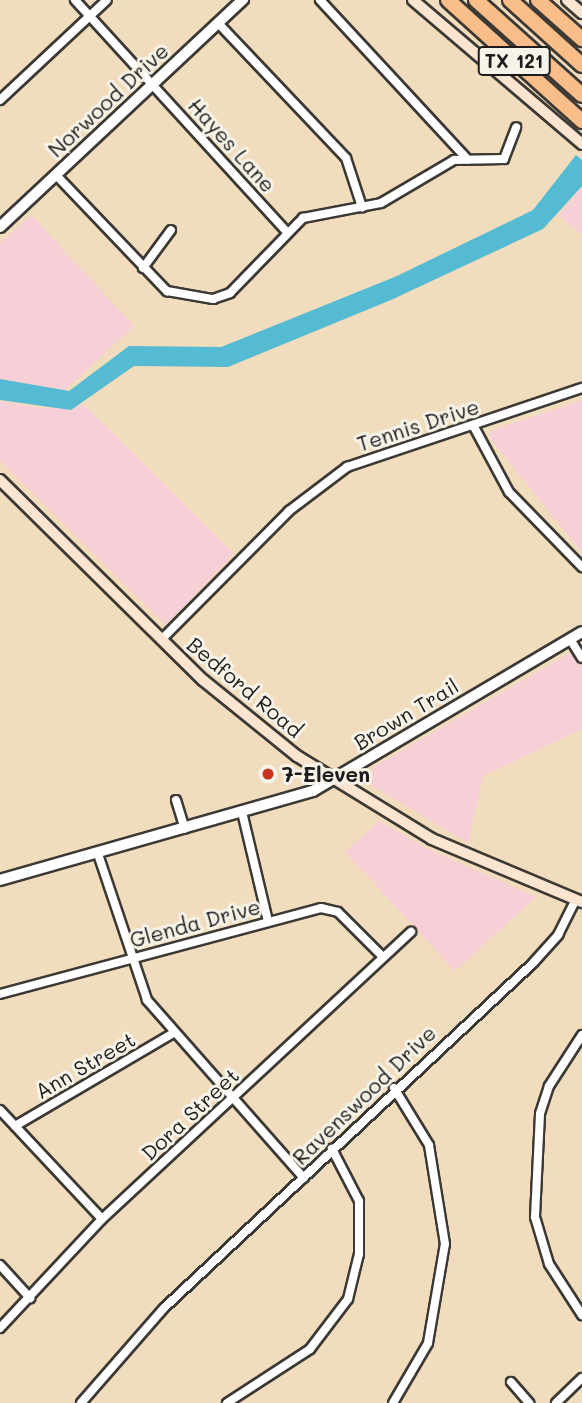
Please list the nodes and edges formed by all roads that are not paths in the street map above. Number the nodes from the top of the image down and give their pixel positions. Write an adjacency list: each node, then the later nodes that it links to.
1 (75, 0): 12 (street, Hayes Lane)
2 (107, 0): 12 (street)
3 (243, 0): 13 (street, Norwood Drive)
4 (320, 0): 22 (street)
5 (413, 0): 21 (main road)
6 (448, 0): 19 (highway, TX 121)
7 (476, 0): 17 (highway)
8 (510, 0): 15 (highway)
9 (538, 0): 14 (highway, TX 121)
10 (568, 0): 11 (main road)
11 (582, 13)
12 (90, 16): 16 (street, Hayes Lane); 18 (street)
13 (218, 23): 16 (street, Norwood Drive); 24 (street)
14 (582, 39)
15 (582, 65)
16 (153, 84): 23 (street, Norwood Drive); 27 (street, Hayes Lane)
17 (582, 95)
18 (0, 100)
19 (582, 121)
20 (516, 127): 22 (street)
21 (582, 144)
22 (467, 159): 24 (street)
23 (56, 175): 25 (street, Norwood Drive); 28 (street)
24 (362, 207): 27 (street)
25 (0, 228)
26 (171, 230): 28 (street)
27 (285, 230): 28 (street)
28 (142, 268)
29 (582, 388): 30 (street, Tennis Drive)
30 (473, 425): 32 (street); 35 (street, Tennis Drive)
31 (0, 480): 35 (main road, Bedford Road)
32 (582, 567)
33 (582, 632): 34 (street, Brown Trail)
34 (570, 639): 36 (street); 37 (street, Brown Trail)
35 (161, 640): 37 (main road, Bedford Road)
36 (582, 659)
37 (333, 781): 39 (street, Brown Trail); 43 (main road, Bedford Road)
38 (176, 800): 40 (street)
39 (242, 812): 40 (street, Brown Trail); 44 (street)
40 (185, 829): 41 (street, Brown Trail)
41 (98, 853): 42 (street, Brown Trail); 47 (street)
42 (0, 880)
43 (579, 901): 51 (street, Ravenswood Drive)
44 (268, 921): 46 (street, Glenda Drive); 47 (street, Glenda Drive)
45 (411, 932): 46 (street, Dora Street)
46 (383, 957): 52 (street, Dora Street)
47 (132, 959): 48 (street, Glenda Drive); 49 (street)
48 (0, 994)
49 (172, 1034): 52 (street); 54 (street, Ann Street)
50 (582, 1035): 60 (street)
51 (394, 1088): 55 (street, Ravenswood Drive); 64 (street)
52 (232, 1099): 56 (street); 57 (street, Dora Street)
53 (0, 1110): 54 (street)
54 (15, 1126): 57 (street)
55 (332, 1149): 56 (street, Ravenswood Drive); 66 (street)
56 (304, 1178): 65 (street, Ravenswood Drive)
57 (102, 1219): 59 (street, Dora Street)
58 (0, 1265): 59 (street)
59 (30, 1298): 61 (street, Dora Street)
60 (582, 1315)
61 (0, 1328)
62 (582, 1378): 68 (street)
63 (511, 1381): 67 (street)
64 (395, 1402)
65 (81, 1403)
66 (227, 1403)
67 (529, 1403)
68 (555, 1403)

